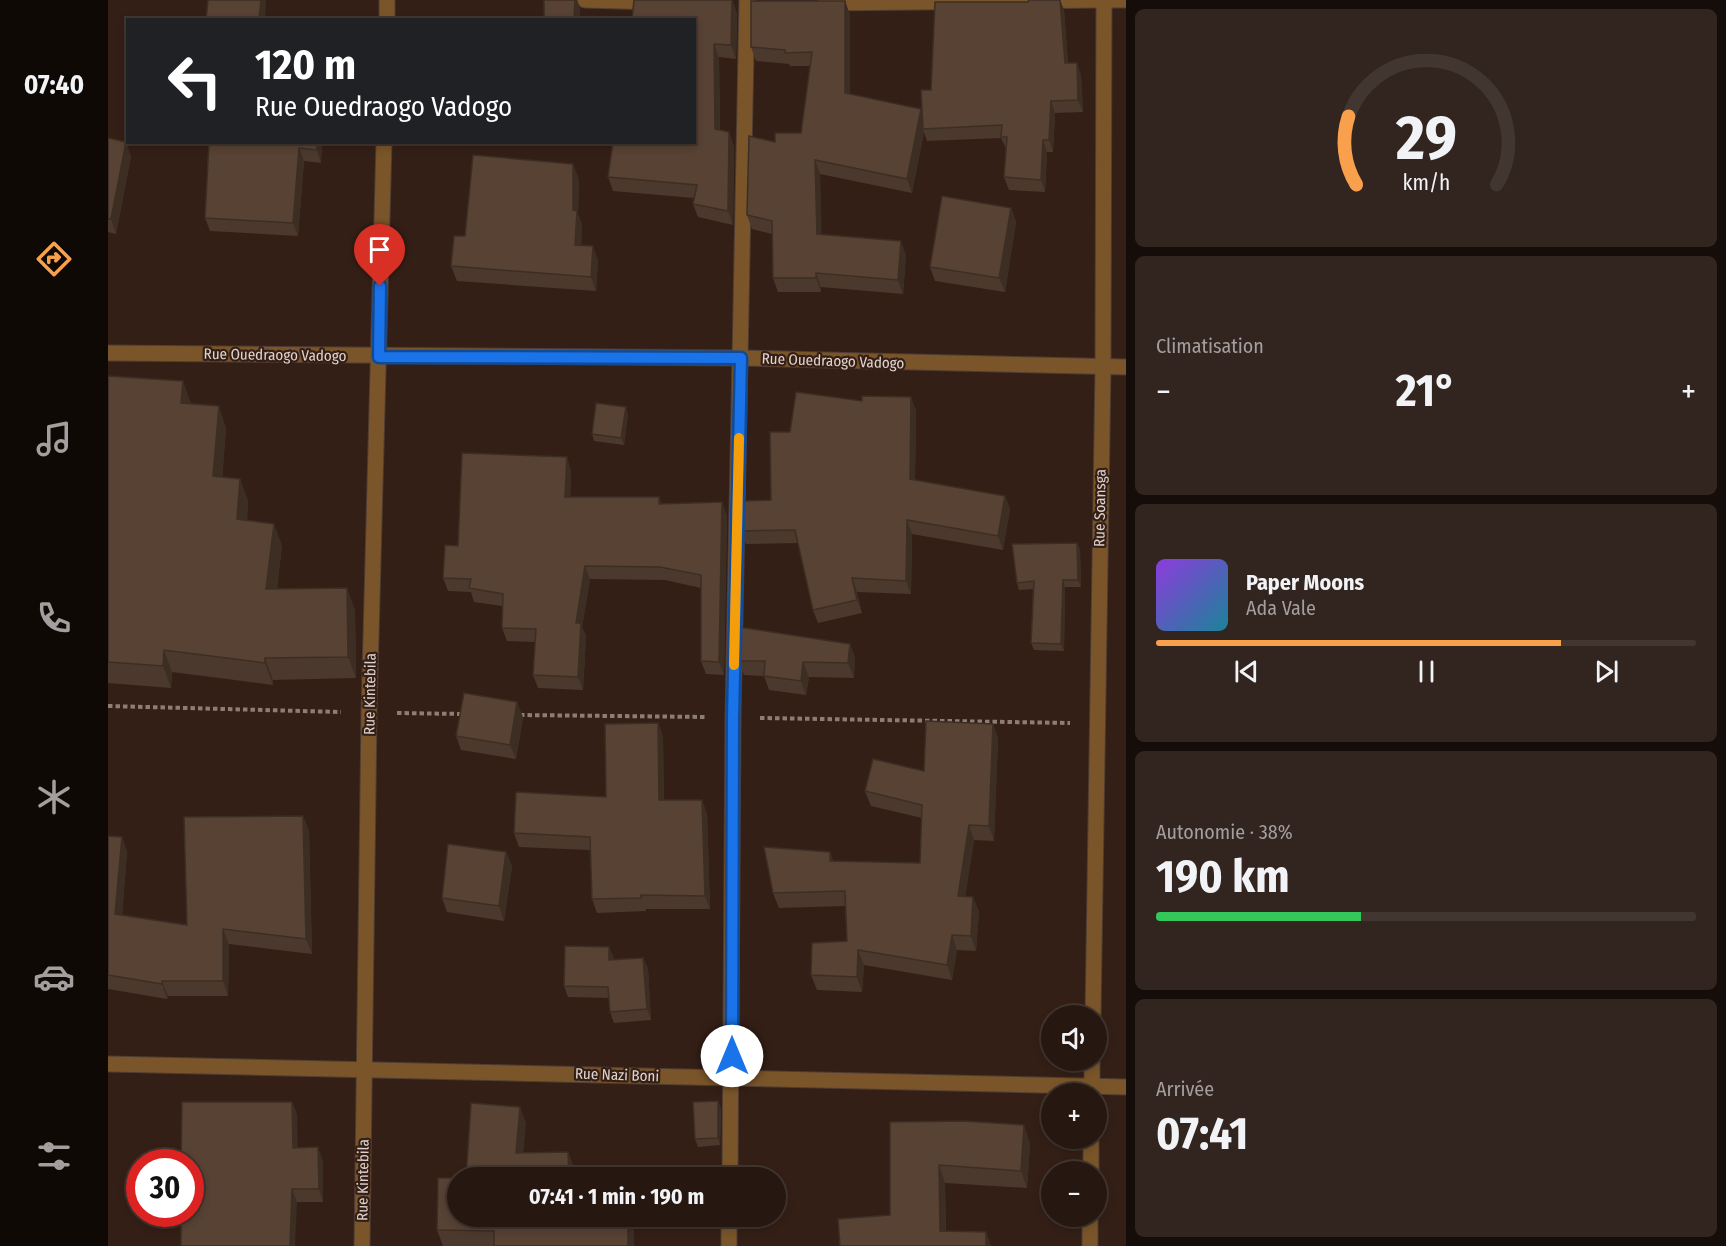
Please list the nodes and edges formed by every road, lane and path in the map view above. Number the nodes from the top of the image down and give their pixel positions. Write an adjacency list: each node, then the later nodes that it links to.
1 (387, 0): 8 (street)
2 (585, 0): 5 (street)
3 (1103, 0): 4 (street); 7 (street); 13 (street, Rue Soansga)
4 (1126, 0)
5 (666, 2)
6 (747, 3): 12 (street)
7 (806, 4)
8 (387, 18)
9 (384, 144): 11 (street, Rue Kintebila)
10 (108, 353): 11 (street, Rue Ouedraogo Vadogo)
11 (379, 357): 12 (street, Rue Ouedraogo Vadogo); 16 (street, Rue Kintebila)
12 (741, 358): 13 (street, Rue Ouedraogo Vadogo); 19 (street)
13 (1103, 368): 14 (street, Rue Ouedraogo Vadogo); 20 (street, Rue Soansga)
14 (1126, 368)
15 (108, 706): 16 (path)
16 (369, 713): 17 (path); 23 (street, Rue Kintebila)
17 (475, 714)
18 (510, 715): 19 (path)
19 (733, 718): 20 (path); 24 (street)
20 (1096, 723): 21 (street, Rue Soansga)
21 (1093, 1005)
22 (108, 1064): 23 (street, Rue Nazi Boni)
23 (366, 1068): 24 (street, Rue Nazi Boni); 31 (street, Rue Kintebila)
24 (732, 1079): 25 (street, Rue Nazi Boni); 28 (street)
25 (1041, 1088)
26 (1126, 1088): 27 (street, Rue Nazi Boni)
27 (1107, 1089)
28 (730, 1167)
29 (729, 1227): 32 (street)
30 (1090, 1227): 33 (street)
31 (362, 1246)
32 (729, 1246)
33 (1090, 1246)

